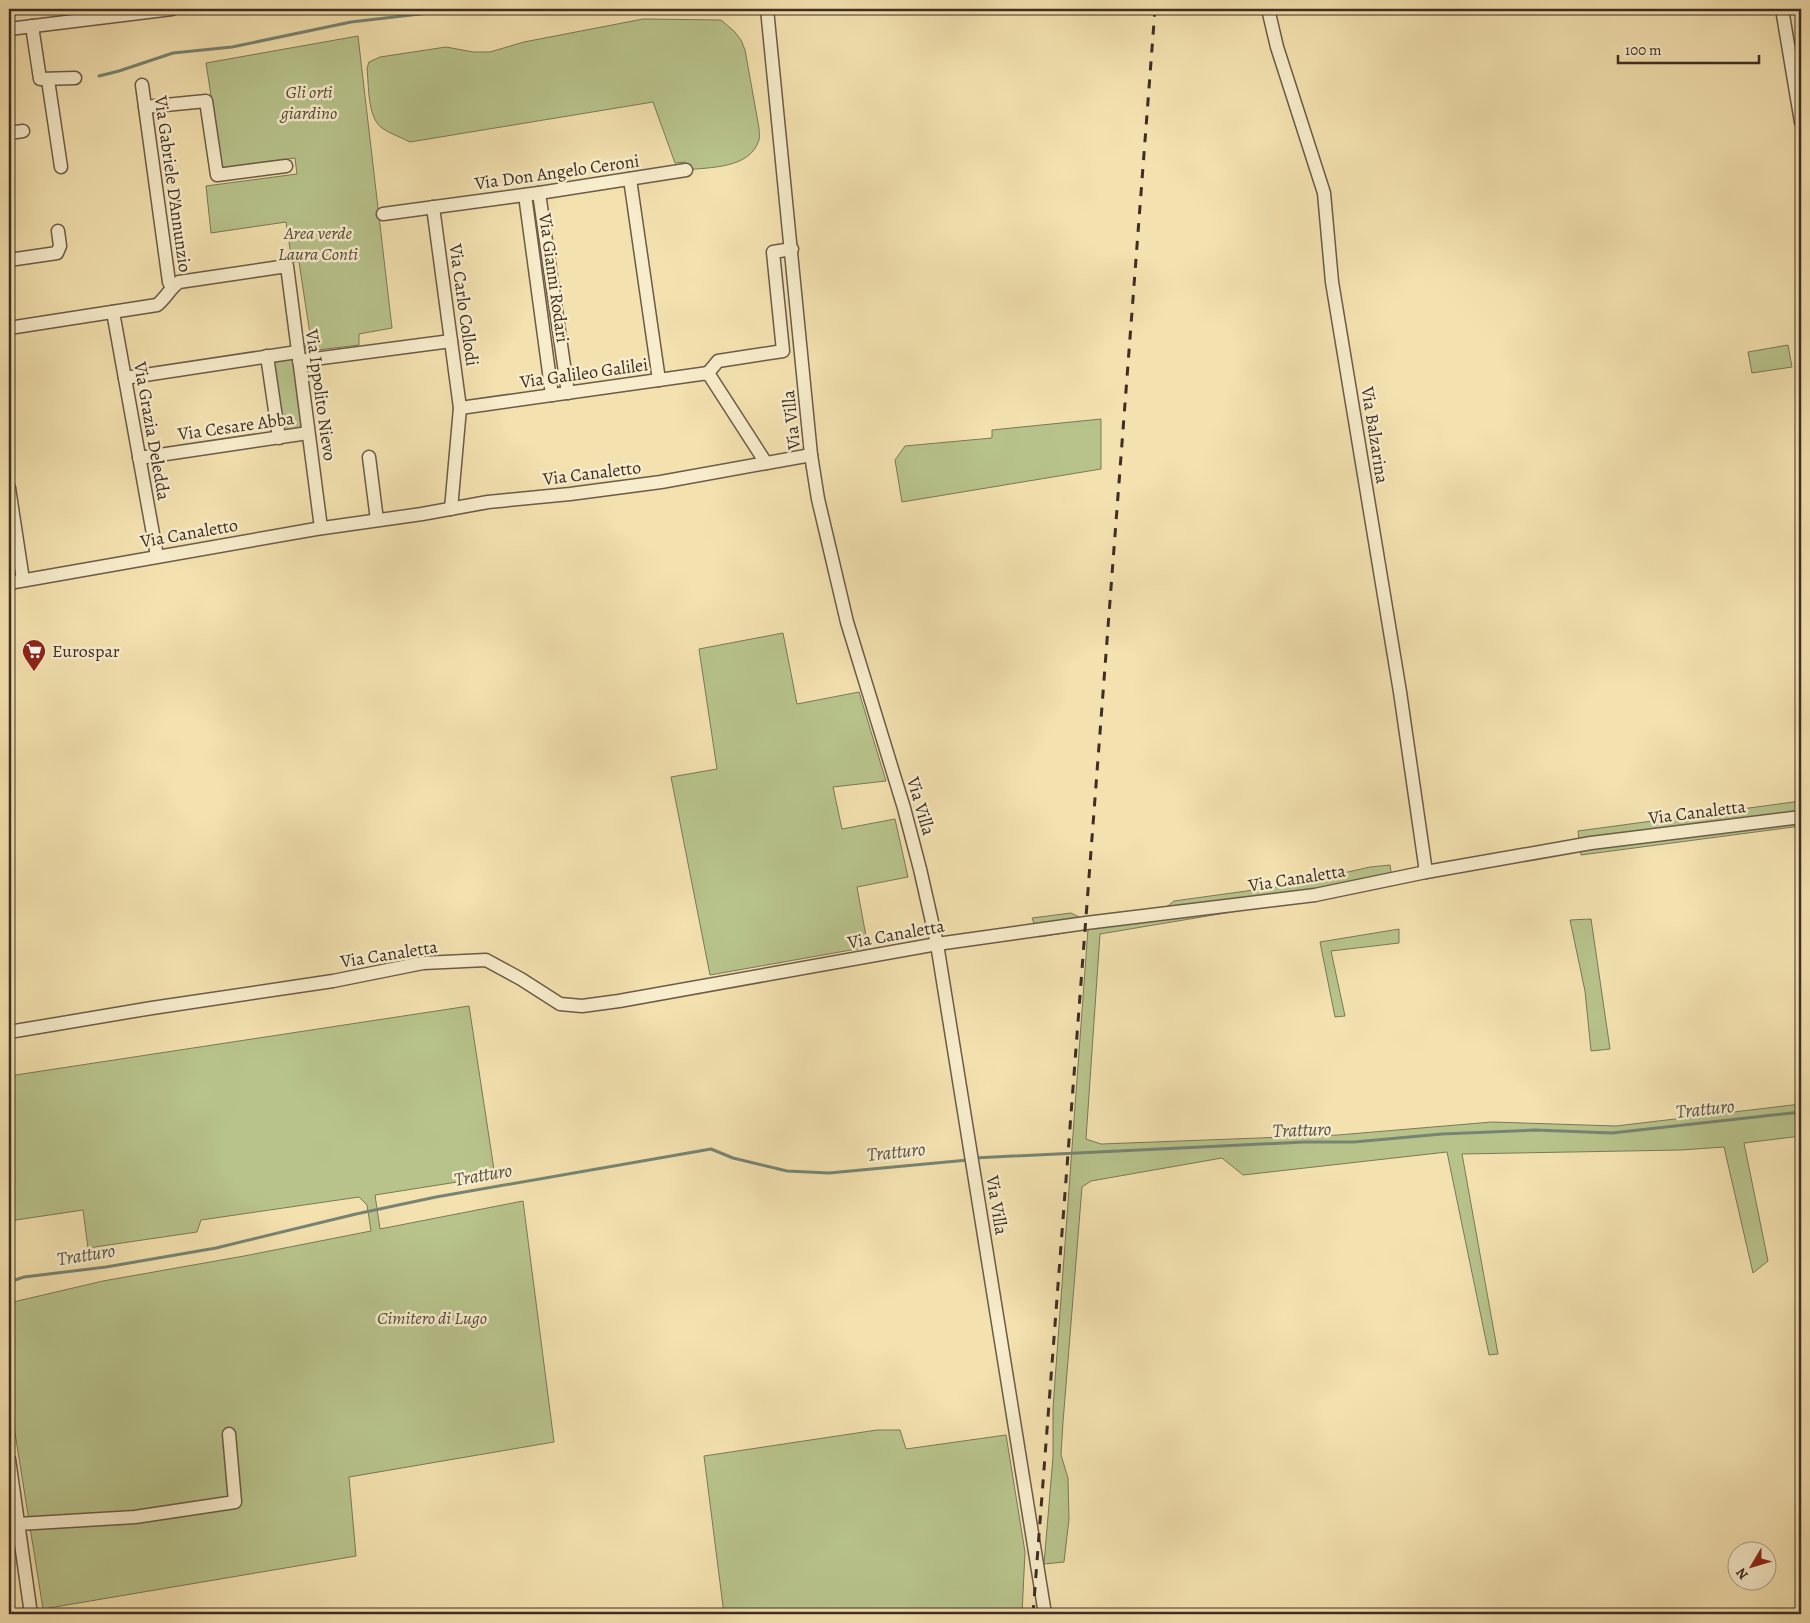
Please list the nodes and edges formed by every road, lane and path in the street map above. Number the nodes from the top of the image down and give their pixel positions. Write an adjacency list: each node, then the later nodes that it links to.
1 (172, 9): 5 (street)
2 (767, 9): 24 (street, Via Villa)
3 (1268, 9): 52 (street, Via Balzarina)
4 (1782, 9): 12 (street)
5 (135, 12): 6 (street)
6 (32, 26): 7 (street); 9 (street)
7 (9, 29)
8 (75, 78): 9 (street)
9 (48, 80): 16 (street)
10 (142, 86): 11 (street, Via Gabriele D'Annunzio)
11 (145, 107): 15 (street); 26 (street, Via Gabriele D'Annunzio)
12 (1801, 122)
13 (23, 131): 14 (street)
14 (9, 133)
15 (286, 166)
16 (62, 167)
17 (686, 170): 18 (street, Via Don Angelo Ceroni)
18 (630, 179): 19 (street, Via Don Angelo Ceroni); 34 (street)
19 (539, 193): 20 (street, Via Don Angelo Ceroni); 35 (street, Via Gianni Rodari)
20 (525, 195): 21 (street, Via Don Angelo Ceroni); 36 (street, Via Gianni Rodari)
21 (433, 208): 22 (street, Via Don Angelo Ceroni); 29 (street, Via Carlo Collodi)
22 (383, 214)
23 (58, 231): 25 (street)
24 (792, 249): 32 (street); 40 (street, Via Villa)
25 (9, 260)
26 (172, 288): 27 (street); 31 (street, Via Ippolito Nievo)
27 (113, 312): 28 (street); 33 (street, Via Grazia Deledda)
28 (9, 328)
29 (451, 341): 31 (street); 37 (street, Via Carlo Collodi)
30 (267, 356): 31 (street); 33 (street); 39 (street)
31 (298, 356): 38 (street, Via Ippolito Nievo)
32 (708, 373): 34 (street, Via Galileo Galilei); 43 (street)
33 (124, 378): 42 (street, Via Grazia Deledda)
34 (659, 380): 35 (street, Via Galileo Galilei)
35 (568, 393): 36 (street, Via Galileo Galilei)
36 (552, 395): 37 (street, Via Galileo Galilei)
37 (460, 408): 45 (street)
38 (308, 433): 39 (street, Via Cesare Abba); 47 (street, Via Ippolito Nievo)
39 (279, 438): 42 (street, Via Cesare Abba)
40 (812, 455): 43 (street, Via Canaletto); 53 (street, Via Villa)
41 (369, 457): 46 (street)
42 (139, 458): 48 (street, Via Grazia Deledda)
43 (766, 463): 45 (street, Via Canaletto)
44 (9, 488): 49 (street)
45 (451, 509): 46 (street, Via Canaletto)
46 (376, 520): 47 (street, Via Canaletto)
47 (321, 528): 48 (street, Via Canaletto)
48 (157, 556): 49 (street, Via Canaletto)
49 (23, 580): 50 (street, Via Canaletto)
50 (9, 583)
51 (1801, 817): 52 (street, Via Canaletta)
52 (1426, 872): 53 (street, Via Canaletta)
53 (937, 944): 54 (street, Via Canaletta); 59 (street, Via Villa)
54 (9, 1032)
55 (229, 1434): 57 (street)
56 (9, 1459): 57 (street)
57 (18, 1524): 58 (street)
58 (32, 1614)
59 (1045, 1614)

